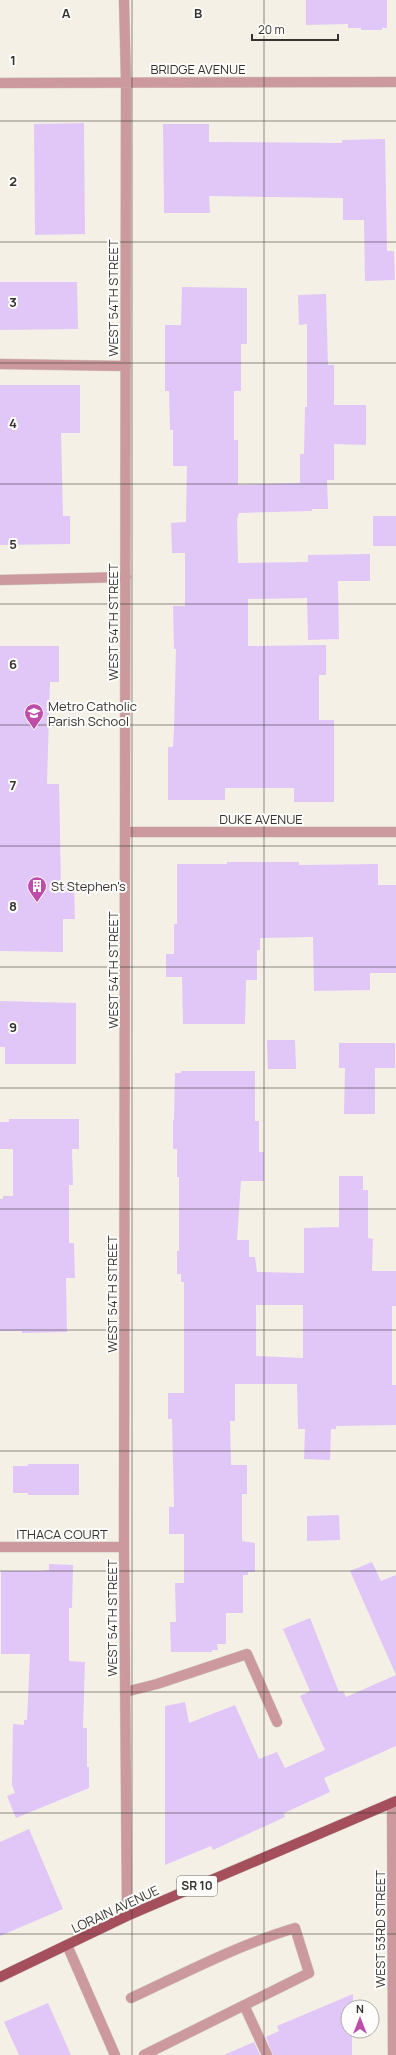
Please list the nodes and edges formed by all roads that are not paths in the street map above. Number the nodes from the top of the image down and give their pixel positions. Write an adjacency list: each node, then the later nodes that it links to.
1 (124, 0): 2 (street, WEST 54TH STREET)
2 (126, 82): 3 (street, BRIDGE AVENUE); 4 (street, BRIDGE AVENUE); 6 (street, WEST 54TH STREET)
3 (396, 82)
4 (0, 83)
5 (0, 364): 6 (street)
6 (126, 366): 7 (street, WEST 54TH STREET)
7 (126, 577): 8 (street); 9 (street, WEST 54TH STREET)
8 (0, 580)
9 (126, 832): 10 (street, DUKE AVENUE); 12 (street, WEST 54TH STREET)
10 (396, 832)
11 (0, 1547): 12 (street, ITHACA COURT)
12 (124, 1547): 13 (street, WEST 54TH STREET)
13 (125, 1692): 14 (street); 16 (street, WEST 54TH STREET)
14 (277, 1722)
15 (394, 1802): 16 (main road, LORAIN AVENUE / SR 10); 24 (street, WEST 53RD STREET)
16 (127, 1916): 17 (main road, LORAIN AVENUE / SR 10)
17 (66, 1945): 18 (main road, LORAIN AVENUE / SR 10); 21 (street)
18 (0, 1977)
19 (131, 1998): 20 (street)
20 (244, 2005): 22 (street); 23 (street)
21 (115, 2055)
22 (144, 2055)
23 (267, 2055)
24 (393, 2055)

